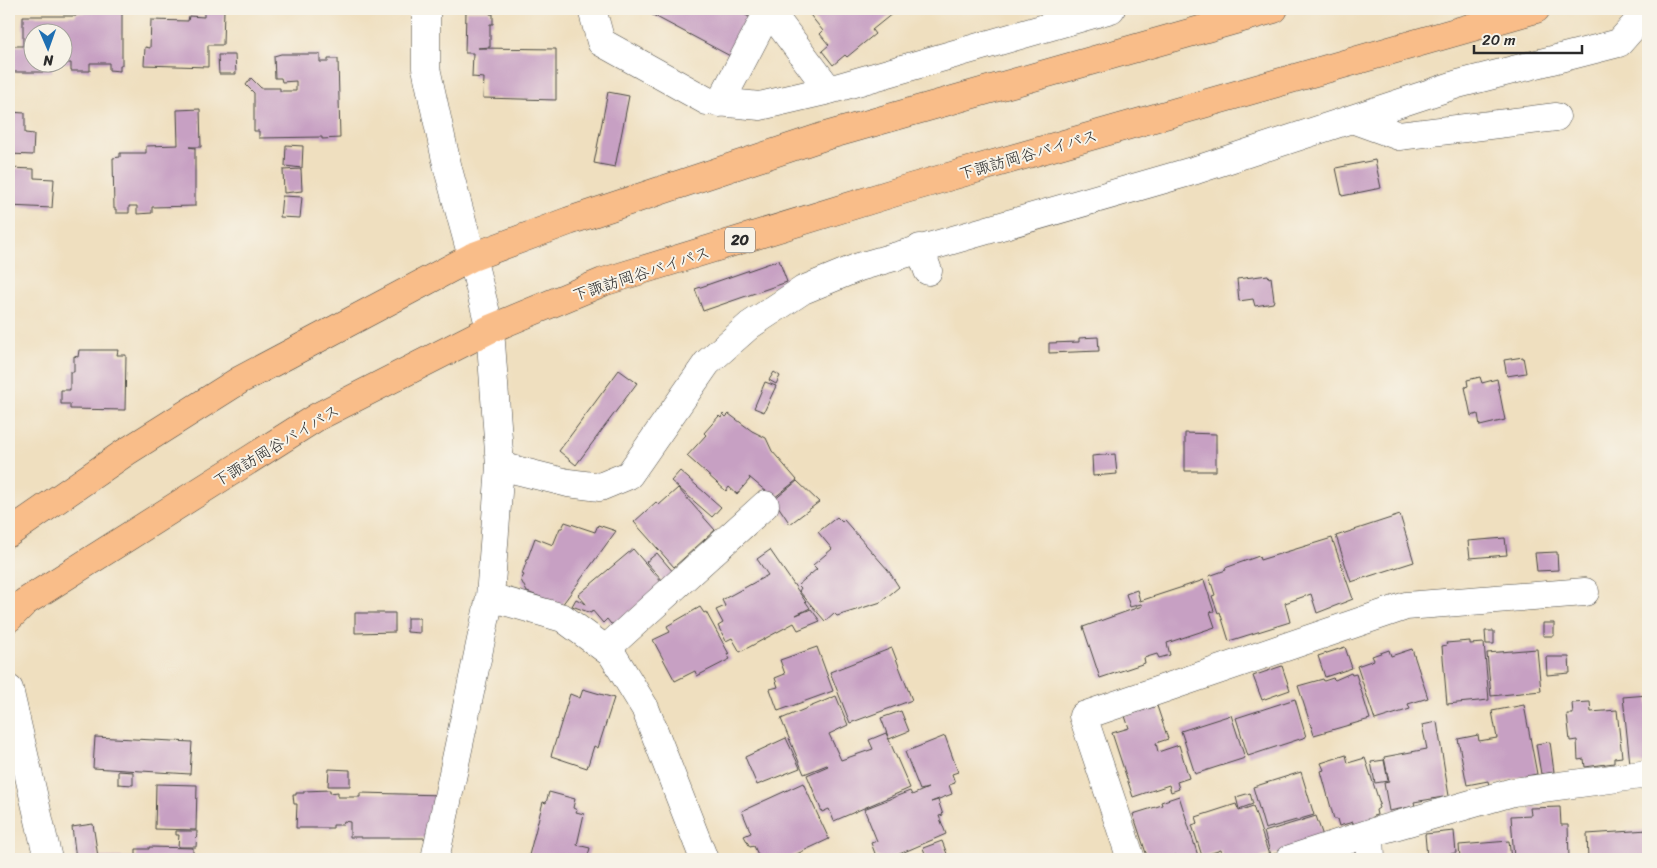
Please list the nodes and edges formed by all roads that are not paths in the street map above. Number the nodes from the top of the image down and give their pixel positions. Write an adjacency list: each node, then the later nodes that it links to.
1 (426, 9): 12 (street)
2 (592, 9): 9 (street)
3 (769, 9): 8 (street); 9 (street)
4 (1111, 9): 8 (street)
5 (1274, 9): 12 (highway)
6 (1536, 9): 13 (highway, 下諏訪岡谷バイパス / 20)
7 (1641, 18): 11 (street)
8 (829, 90): 9 (street)
9 (720, 102)
10 (1556, 117): 11 (street)
11 (1352, 119): 14 (street)
12 (472, 257): 13 (street); 16 (highway)
13 (490, 329): 14 (street); 19 (highway, 下諏訪岡谷バイパス / 20)
14 (500, 466): 18 (street)
15 (765, 505): 20 (street)
16 (9, 533)
17 (1585, 592): 27 (street)
18 (490, 597): 20 (street); 25 (street)
19 (9, 618)
20 (606, 649): 26 (street)
21 (9, 689): 24 (street)
22 (1648, 774): 23 (street)
23 (1370, 846): 28 (street)
24 (48, 859)
25 (435, 859)
26 (704, 859)
27 (1131, 859)
28 (1290, 859)

